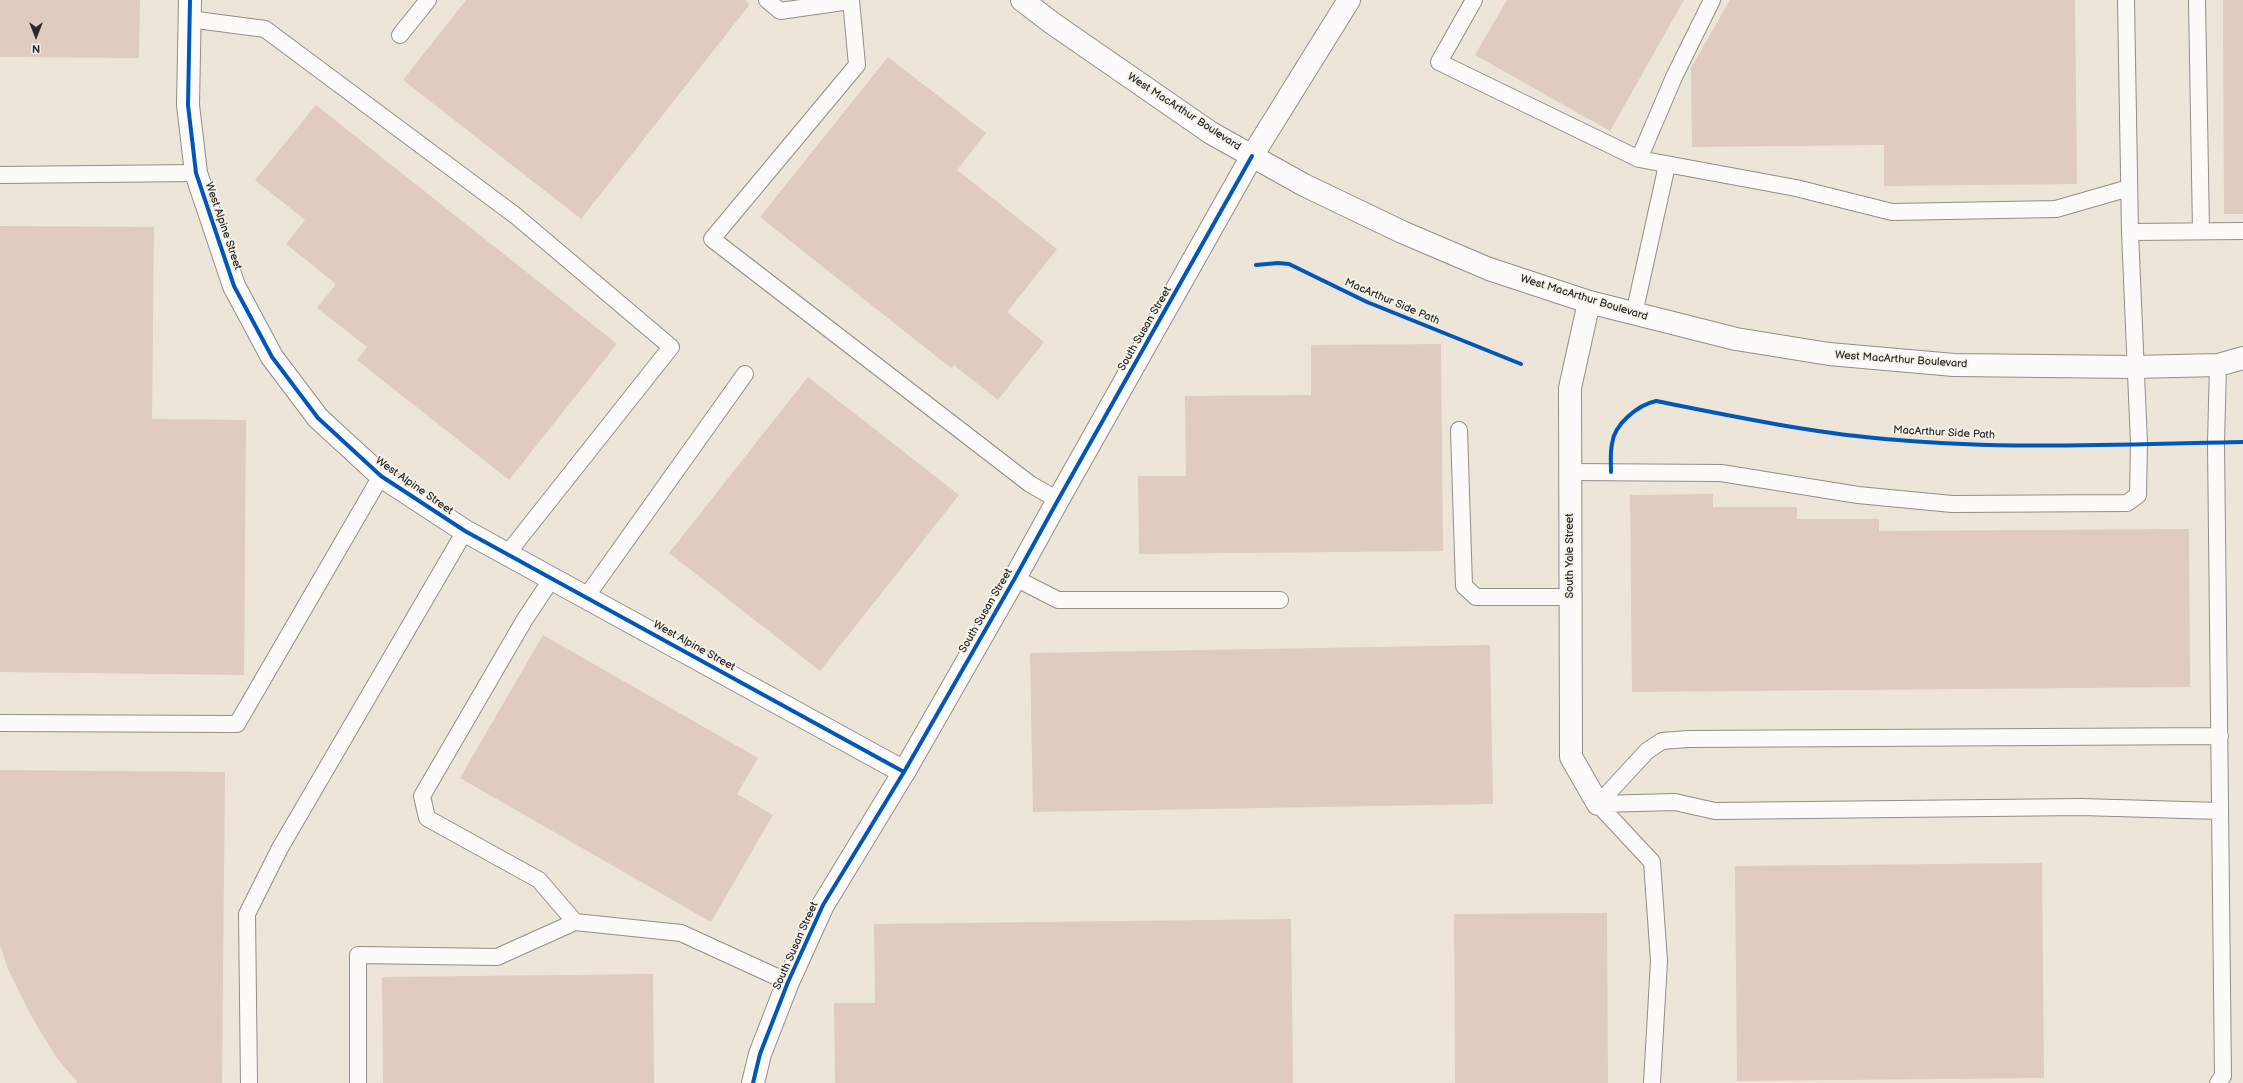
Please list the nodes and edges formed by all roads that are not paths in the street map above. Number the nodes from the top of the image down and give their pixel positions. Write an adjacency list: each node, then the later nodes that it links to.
1 (428, 0): 11 (lane)
2 (767, 0): 3 (lane)
3 (851, 0): 31 (lane)
4 (1022, 0): 12 (street, West MacArthur Boulevard)
5 (1348, 0): 12 (street, South Susan Street)
6 (1474, 0): 13 (lane)
7 (1712, 0): 13 (lane)
8 (2126, 0): 17 (lane)
9 (2197, 0): 18 (lane)
10 (190, 9): 15 (street, West Alpine Street); 33 (lane)
11 (400, 35)
12 (1252, 156): 21 (street, West MacArthur Boulevard); 31 (street, South Susan Street)
13 (1639, 159): 14 (lane)
14 (1667, 165): 17 (lane); 22 (lane)
15 (196, 173): 16 (lane); 30 (street, West Alpine Street)
16 (0, 175)
17 (2129, 188): 20 (lane)
18 (2201, 231): 19 (lane); 20 (lane)
19 (2243, 231)
20 (2130, 232): 25 (lane)
21 (1589, 302): 22 (street, West MacArthur Boulevard); 29 (street, South Yale Street)
22 (1634, 314): 25 (street, West MacArthur Boulevard)
23 (2243, 358): 24 (street, West MacArthur Boulevard)
24 (2218, 365): 25 (street, West MacArthur Boulevard); 26 (street, West MacArthur Boulevard); 40 (lane)
25 (2134, 367): 29 (lane)
26 (2243, 372)
27 (745, 374): 36 (lane)
28 (1459, 430): 37 (lane)
29 (1570, 472): 37 (street, South Yale Street)
30 (381, 476): 32 (street, West Alpine Street); 39 (lane)
31 (1058, 500): 34 (street, South Susan Street)
32 (465, 531): 33 (street, West Alpine Street); 46 (lane)
33 (507, 554): 35 (street, West Alpine Street)
34 (1015, 578): 38 (lane); 41 (street, South Susan Street)
35 (551, 580): 36 (street, West Alpine Street); 44 (lane)
36 (586, 597): 41 (street, West Alpine Street)
37 (1570, 597): 42 (street, South Yale Street)
38 (1280, 600)
39 (0, 723)
40 (2220, 736): 42 (lane); 43 (lane)
41 (904, 772): 45 (street, South Susan Street)
42 (1598, 804): 43 (lane); 49 (lane)
43 (2220, 811): 50 (lane)
44 (575, 922): 45 (lane); 47 (lane)
45 (788, 982): 48 (street, South Susan Street)
46 (249, 1083)
47 (358, 1083)
48 (753, 1083)
49 (1652, 1083)
50 (2218, 1083)

